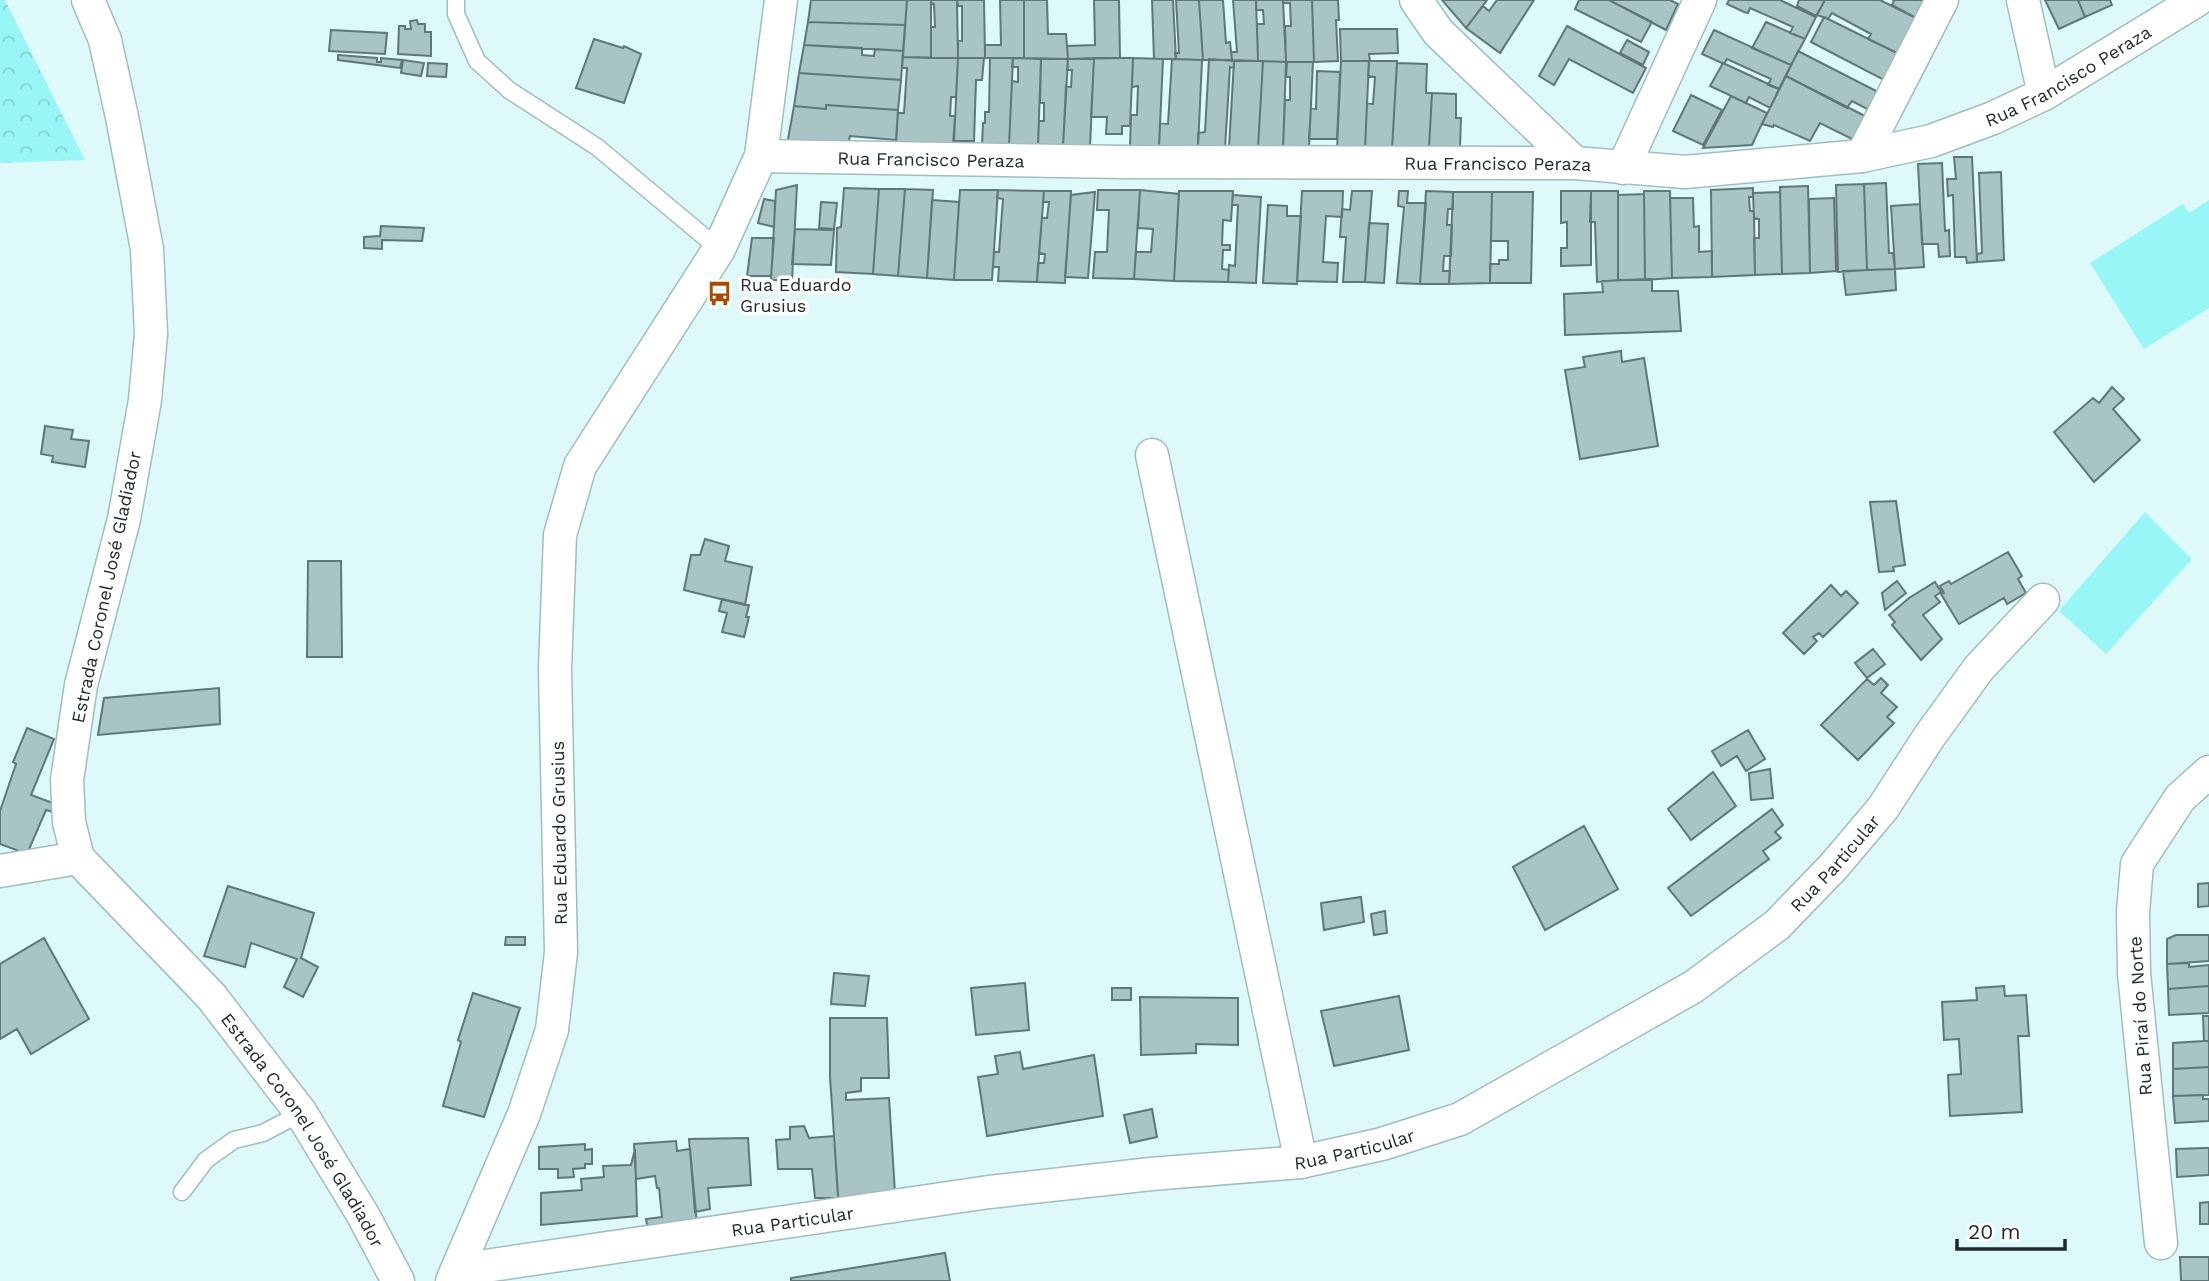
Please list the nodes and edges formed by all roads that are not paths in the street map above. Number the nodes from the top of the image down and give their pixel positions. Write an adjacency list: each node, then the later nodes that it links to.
1 (88, 0): 18 (street, Estrada Coronel José Gladiador)
2 (456, 0): 14 (lane)
3 (781, 0): 10 (street, Rua Eduardo Grusius)
4 (1416, 0): 12 (street)
5 (1700, 0): 13 (street)
6 (1942, 0): 11 (street)
7 (2023, 0): 9 (street)
8 (2197, 0): 9 (street, Rua Francisco Peraza)
9 (2044, 94): 11 (street, Rua Francisco Peraza)
10 (761, 156): 12 (street, Rua Francisco Peraza); 14 (street, Rua Eduardo Grusius)
11 (1862, 156): 13 (street, Rua Francisco Peraza)
12 (1575, 163): 13 (street, Rua Francisco Peraza)
13 (1623, 168)
14 (719, 249): 24 (street, Rua Eduardo Grusius)
15 (1152, 455): 21 (street)
16 (2043, 600): 21 (street, Rua Particular)
17 (2209, 772): 23 (street, Rua Piraí do Norte)
18 (78, 858): 19 (street); 20 (street, Estrada Coronel José Gladiador)
19 (0, 871)
20 (301, 1113): 22 (lane); 25 (street, Estrada Coronel José Gladiador)
21 (1301, 1162): 24 (street, Rua Particular)
22 (182, 1192)
23 (2161, 1243)
24 (455, 1276)
25 (398, 1281)

